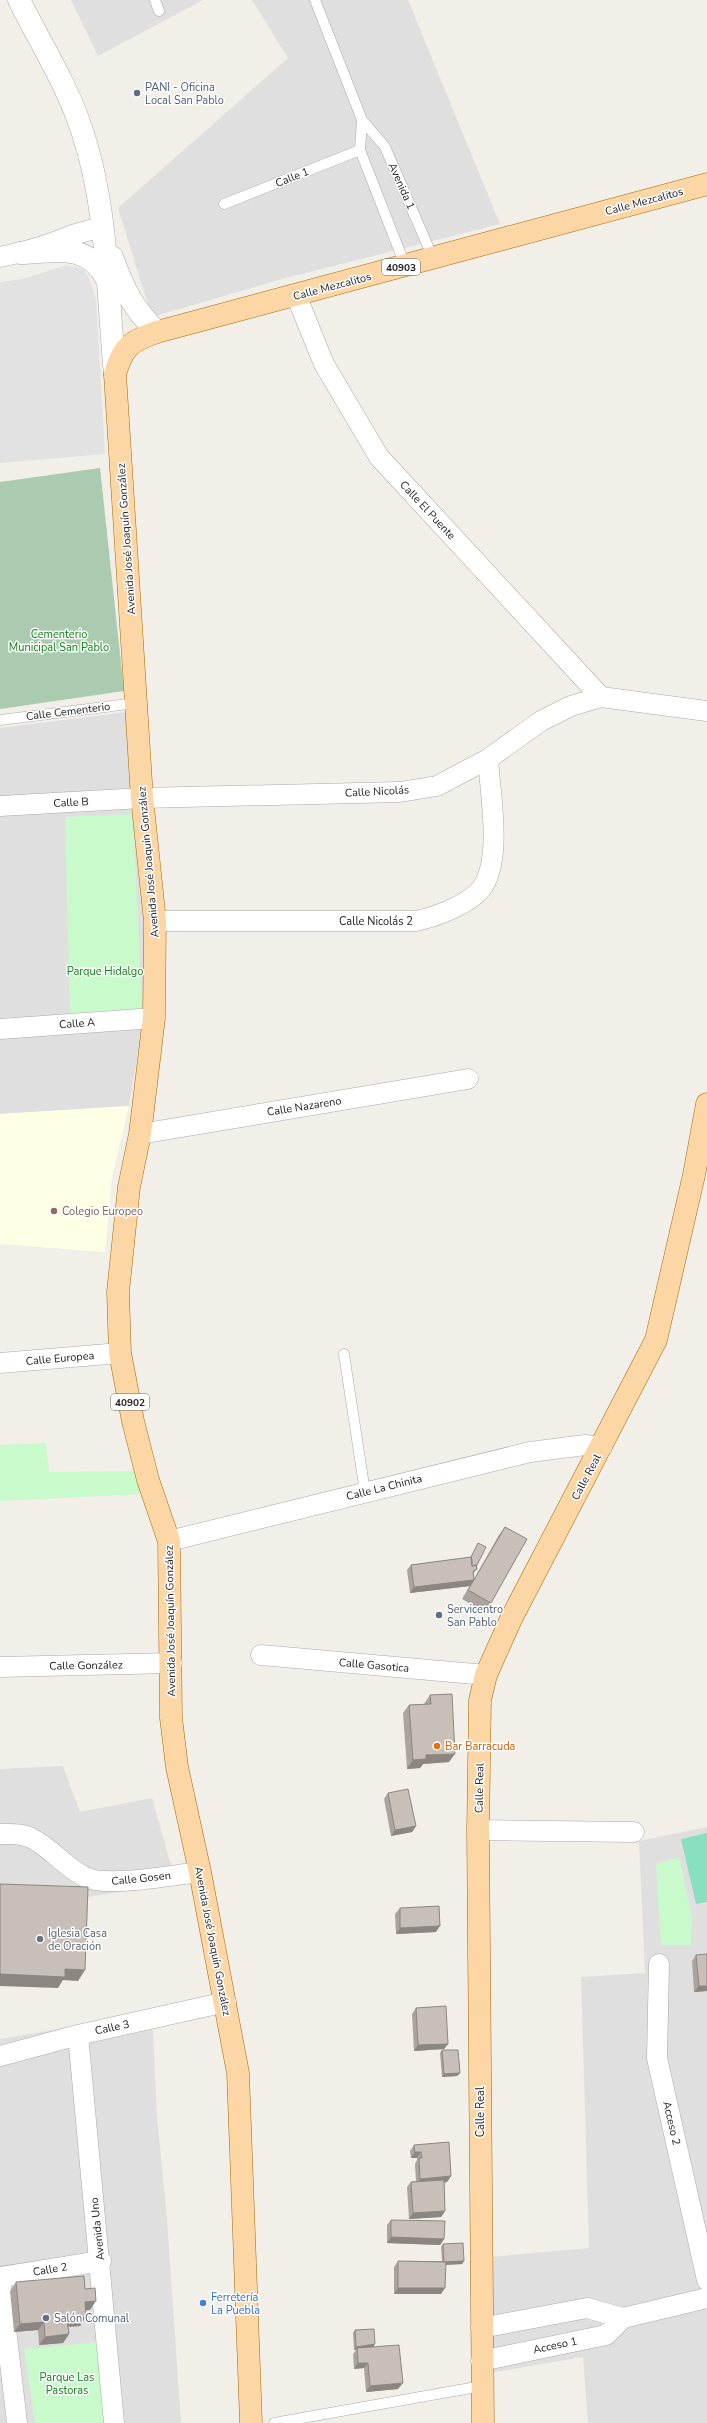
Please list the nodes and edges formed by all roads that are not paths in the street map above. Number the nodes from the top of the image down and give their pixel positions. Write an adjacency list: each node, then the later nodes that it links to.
1 (18, 0): 9 (street, Avenida José Joaquín González / 40902)
2 (154, 0): 4 (lane)
3 (315, 0): 5 (lane, Avenida 1)
4 (159, 11)
5 (362, 120): 6 (lane, Avenida 1); 11 (lane, Avenida 1)
6 (360, 150): 8 (lane, Calle 1); 12 (lane, Avenida 1)
7 (707, 184): 11 (main road, Calle Mezcalitos / 40903)
8 (224, 204)
9 (102, 228): 10 (street); 13 (street, Avenida José Joaquín González / 40902); 15 (street)
10 (10, 255): 13 (street)
11 (434, 258): 12 (main road, Calle Mezcalitos / 40903)
12 (405, 266): 14 (main road, Calle Mezcalitos / 40903)
13 (106, 278): 16 (street, Avenida José Joaquín González / 40902)
14 (296, 295): 15 (main road, Calle Mezcalitos / 40903); 17 (street, Calle El Puente)
15 (157, 332): 16 (main road, Calle Mezcalitos / 40903)
16 (115, 374): 18 (main road, Avenida José Joaquín González / 40902)
17 (601, 697): 19 (street, Calle Nicolás); 21 (street, Calle Nicolás)
18 (136, 703): 20 (lane, Calle Cementerio); 22 (main road, Avenida José Joaquín González / 40902)
19 (707, 711)
20 (0, 720)
21 (488, 759): 22 (street, Calle Nicolás); 24 (street, Calle Nicolás 2)
22 (142, 798): 23 (street, Calle B); 24 (main road, Avenida José Joaquín González / 40902)
23 (0, 806)
24 (155, 921): 25 (main road, Avenida José Joaquín González / 40902)
25 (154, 1018): 26 (street, Calle A); 29 (main road, Avenida José Joaquín González / 40902)
26 (0, 1029)
27 (468, 1079): 29 (street, Calle Nazareno)
28 (707, 1104): 33 (main road, Calle Real)
29 (140, 1134): 30 (main road, Avenida José Joaquín González / 40902)
30 (120, 1353): 32 (street, Calle Europea); 35 (main road, Avenida José Joaquín González / 40902)
31 (344, 1354): 34 (lane)
32 (0, 1363)
33 (602, 1447): 34 (street, Calle La Chinita); 39 (main road, Calle Real)
34 (365, 1492): 35 (street, Calle La Chinita)
35 (169, 1541): 37 (main road, Avenida José Joaquín González / 40902)
36 (261, 1655): 39 (street, Calle Gasotica)
37 (172, 1664): 38 (street, Calle González); 43 (main road, Avenida José Joaquín González / 40902)
38 (0, 1667)
39 (486, 1675): 40 (main road, Calle Real)
40 (478, 1830): 41 (street); 53 (main road, Calle Real)
41 (634, 1832)
42 (0, 1834): 43 (street, Calle Gosen)
43 (200, 1872): 45 (main road, Avenida José Joaquín González / 40902)
44 (659, 1964): 50 (street, Acceso 2)
45 (226, 2002): 46 (street, Calle 3); 58 (main road, Avenida José Joaquín González / 40902)
46 (78, 2035): 47 (street, Calle 3); 48 (street, Avenida Uno)
47 (0, 2056)
48 (101, 2261): 49 (street, Calle 2); 57 (street, Avenida Uno)
49 (0, 2277): 56 (street)
50 (707, 2280)
51 (707, 2298): 52 (street)
52 (623, 2318): 53 (street); 54 (street, Acceso 1)
53 (481, 2328): 54 (main road, Calle Real)
54 (481, 2360): 55 (main road, Calle Real)
55 (482, 2386): 59 (lane); 60 (main road, Calle Real)
56 (17, 2423)
57 (114, 2423)
58 (251, 2423)
59 (274, 2423)
60 (483, 2423)

